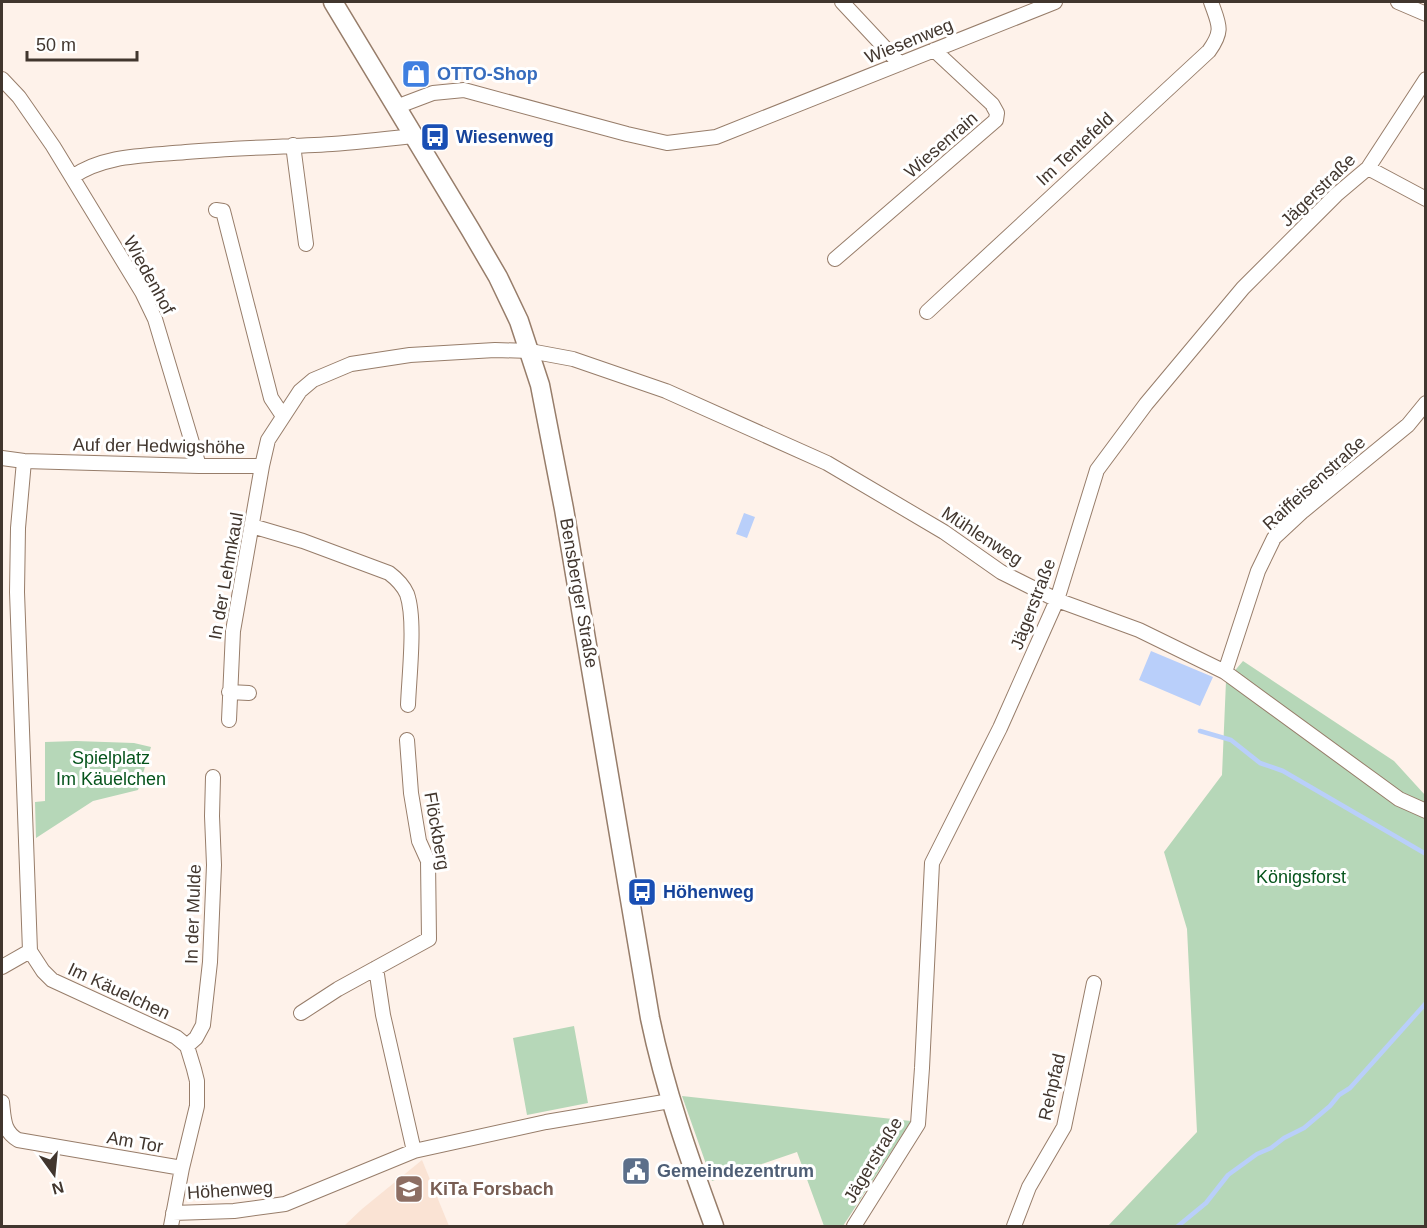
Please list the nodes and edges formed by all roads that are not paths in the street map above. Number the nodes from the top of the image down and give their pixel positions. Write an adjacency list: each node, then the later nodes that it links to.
1 (333, 2): 11 (main road, Bensberger Straße)
2 (842, 2): 8 (street)
3 (1055, 2): 7 (street, Wiesenweg)
4 (1211, 2): 20 (street, Im Tentefeld)
5 (1398, 2): 6 (street)
6 (1425, 14)
7 (934, 50): 8 (street, Wiesenweg); 19 (street, Wiesenrain)
8 (900, 64): 11 (street, Wiesenweg)
9 (2, 79): 15 (street, Wiedenhof)
10 (1425, 79): 14 (street, Jägerstraße)
11 (396, 107): 12 (main road, Bensberger Straße)
12 (413, 136): 13 (street); 21 (main road, Bensberger Straße)
13 (293, 145): 15 (street); 18 (street)
14 (1368, 168): 16 (street); 29 (street, Jägerstraße)
15 (72, 177): 26 (street, Wiedenhof)
16 (1425, 199)
17 (216, 210): 23 (street)
18 (306, 244)
19 (835, 259)
20 (927, 312)
21 (530, 351): 23 (street, Auf der Hedwigshöhe); 29 (street, Mühlenweg); 44 (main road, Bensberger Straße)
22 (1425, 403): 30 (street, Raiffeisenstraße)
23 (283, 416): 27 (street, Auf der Hedwigshöhe)
24 (2, 458): 25 (street, Auf der Hedwigshöhe)
25 (24, 461): 26 (street, Auf der Hedwigshöhe); 38 (street)
26 (199, 466): 27 (street, Auf der Hedwigshöhe)
27 (262, 466): 28 (street, In der Lehmkaul)
28 (252, 526): 31 (street, In der Lehmkaul); 33 (street)
29 (1057, 600): 30 (street, Mühlenweg); 50 (street, Jägerstraße)
30 (1225, 672): 37 (street, Mühlenweg)
31 (229, 692): 32 (street); 34 (street, In der Lehmkaul)
32 (249, 693)
33 (408, 705)
34 (229, 720)
35 (407, 740): 40 (street, Flöckberg)
36 (213, 777): 43 (street, In der Mulde)
37 (1425, 811)
38 (30, 951): 39 (street); 43 (street, Im Käuelchen)
39 (2, 967)
40 (376, 968): 42 (street, Flöckberg); 46 (street)
41 (1094, 983): 51 (street, Rehpfad)
42 (301, 1012)
43 (187, 1046): 47 (street)
44 (670, 1101): 46 (street, Höhenweg); 49 (main road, Bensberger Straße)
45 (2, 1102): 47 (street, Am Tor)
46 (414, 1151): 48 (street, Höhenweg)
47 (182, 1168): 48 (street)
48 (172, 1220)
49 (714, 1227)
50 (854, 1227)
51 (1014, 1227)

